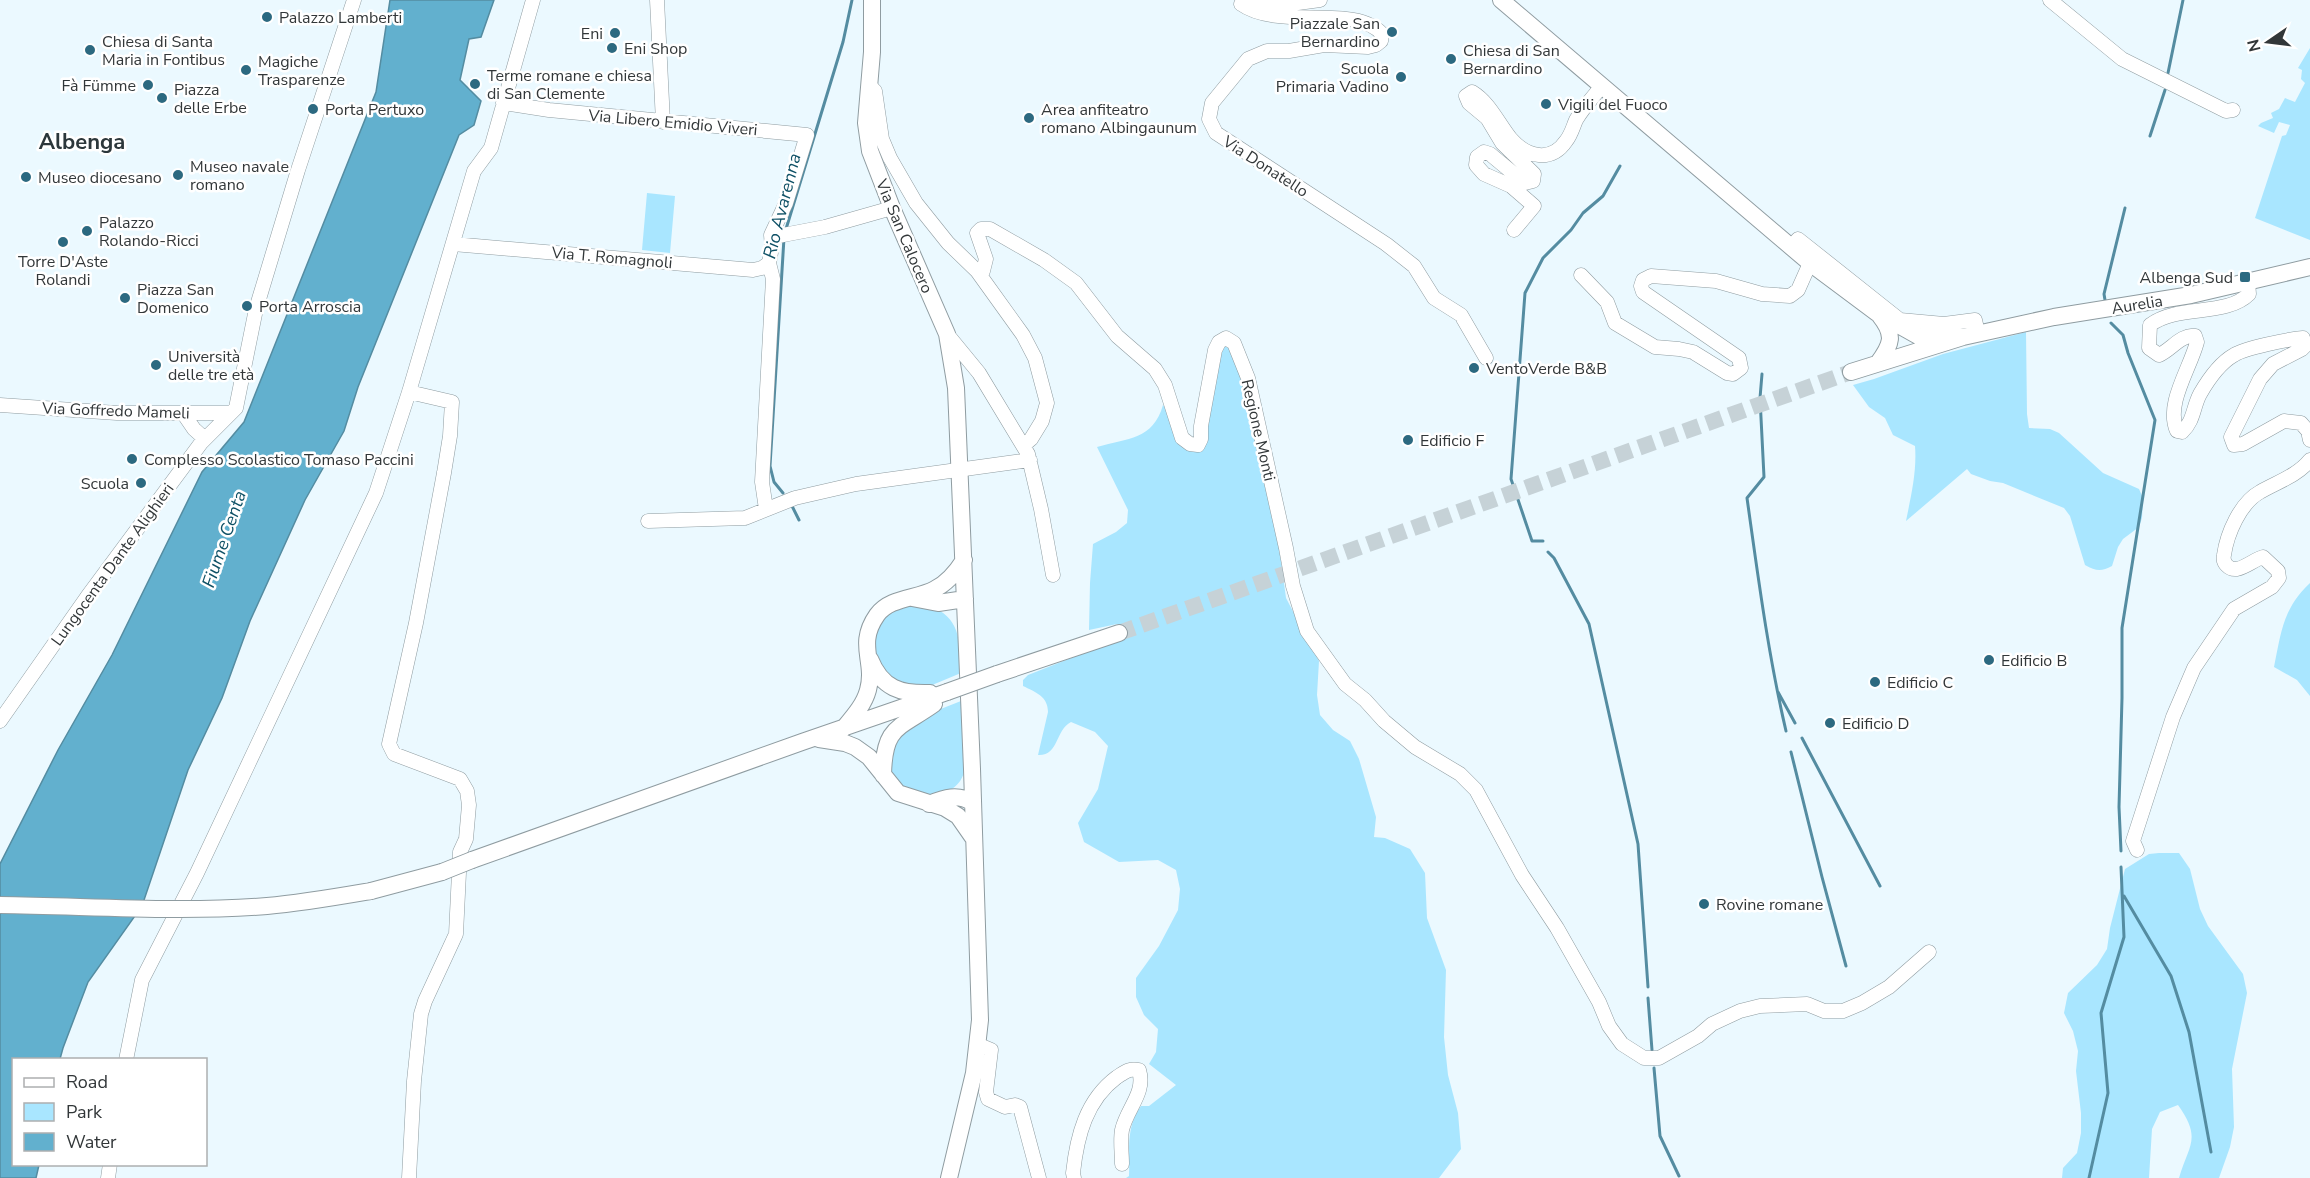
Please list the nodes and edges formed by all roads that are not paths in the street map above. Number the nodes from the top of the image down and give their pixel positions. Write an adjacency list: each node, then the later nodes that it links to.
1 (354, 0): 34 (street)
2 (532, 0): 11 (street)
3 (657, 0): 13 (street)
4 (872, 0): 9 (main road, Via San Calocero)
5 (1320, 0): 8 (street)
6 (1501, 0): 10 (main road)
7 (2050, 0): 12 (street)
8 (1238, 2): 28 (street, Via Donatello)
9 (869, 85): 14 (main road, Via San Calocero); 22 (street)
10 (1602, 86): 15 (street); 18 (main road)
11 (503, 103): 13 (street, Via Libero Emidio Viveri); 17 (street)
12 (2233, 110)
13 (663, 122): 19 (street, Via Libero Emidio Viveri)
14 (892, 208): 16 (street); 26 (main road, Via San Calocero)
15 (1514, 231)
16 (778, 236)
17 (453, 244): 19 (street, Via T. Romagnoli); 31 (street)
18 (1791, 247): 20 (main road); 27 (street)
19 (769, 263): 41 (street)
20 (1810, 263): 23 (street); 25 (main road)
21 (2310, 267): 24 (main road, Aurelia)
22 (977, 271): 37 (street); 61 (street, Regione Monti)
23 (1581, 275)
24 (2248, 282): 27 (main road, Aurelia); 36 (street)
25 (1877, 313): 27 (main road); 29 (main road)
26 (947, 334): 37 (street); 40 (main road, Via San Calocero)
27 (1971, 335): 29 (main road)
28 (1486, 358)
29 (1878, 363): 30 (main road)
30 (1851, 372)
31 (409, 392): 63 (street); 65 (street)
32 (0, 405): 33 (street, Via Goffredo Mameli)
33 (183, 412): 34 (street, Via Goffredo Mameli); 35 (street)
34 (231, 413): 35 (street, Lungocenta Dante Alighieri)
35 (205, 439): 51 (street, Lungocenta Dante Alighieri)
36 (2310, 440)
37 (1024, 445): 38 (street)
38 (1030, 460): 40 (street); 44 (street)
39 (2310, 460): 59 (street)
40 (960, 470): 41 (street); 43 (main road, Via San Calocero)
41 (766, 509): 42 (street)
42 (648, 521)
43 (964, 560): 45 (main road); 46 (main road, Via San Calocero)
44 (1053, 575)
45 (937, 596): 46 (main road); 47 (main road); 49 (main road)
46 (965, 599): 47 (main road, Via San Calocero)
47 (965, 629): 54 (main road, Via San Calocero)
48 (1119, 633): 50 (main road, bridge)
49 (867, 653): 50 (main road); 52 (main road)
50 (947, 692): 52 (main road); 55 (main road)
51 (0, 721)
52 (843, 729): 53 (main road)
53 (812, 738): 55 (main road); 60 (main road, bridge)
54 (972, 770): 56 (main road, Via San Calocero); 57 (main road)
55 (883, 775): 57 (main road)
56 (973, 802): 57 (main road); 58 (main road, Via San Calocero)
57 (939, 803): 58 (main road)
58 (974, 839): 62 (main road, Via San Calocero)
59 (2137, 850)
60 (0, 905)
61 (1929, 952)
62 (979, 1045): 66 (main road, Via San Calocero); 67 (street)
63 (126, 1058)
64 (1122, 1164): 68 (street)
65 (409, 1178)
66 (949, 1178)
67 (1039, 1178)
68 (1074, 1178)

